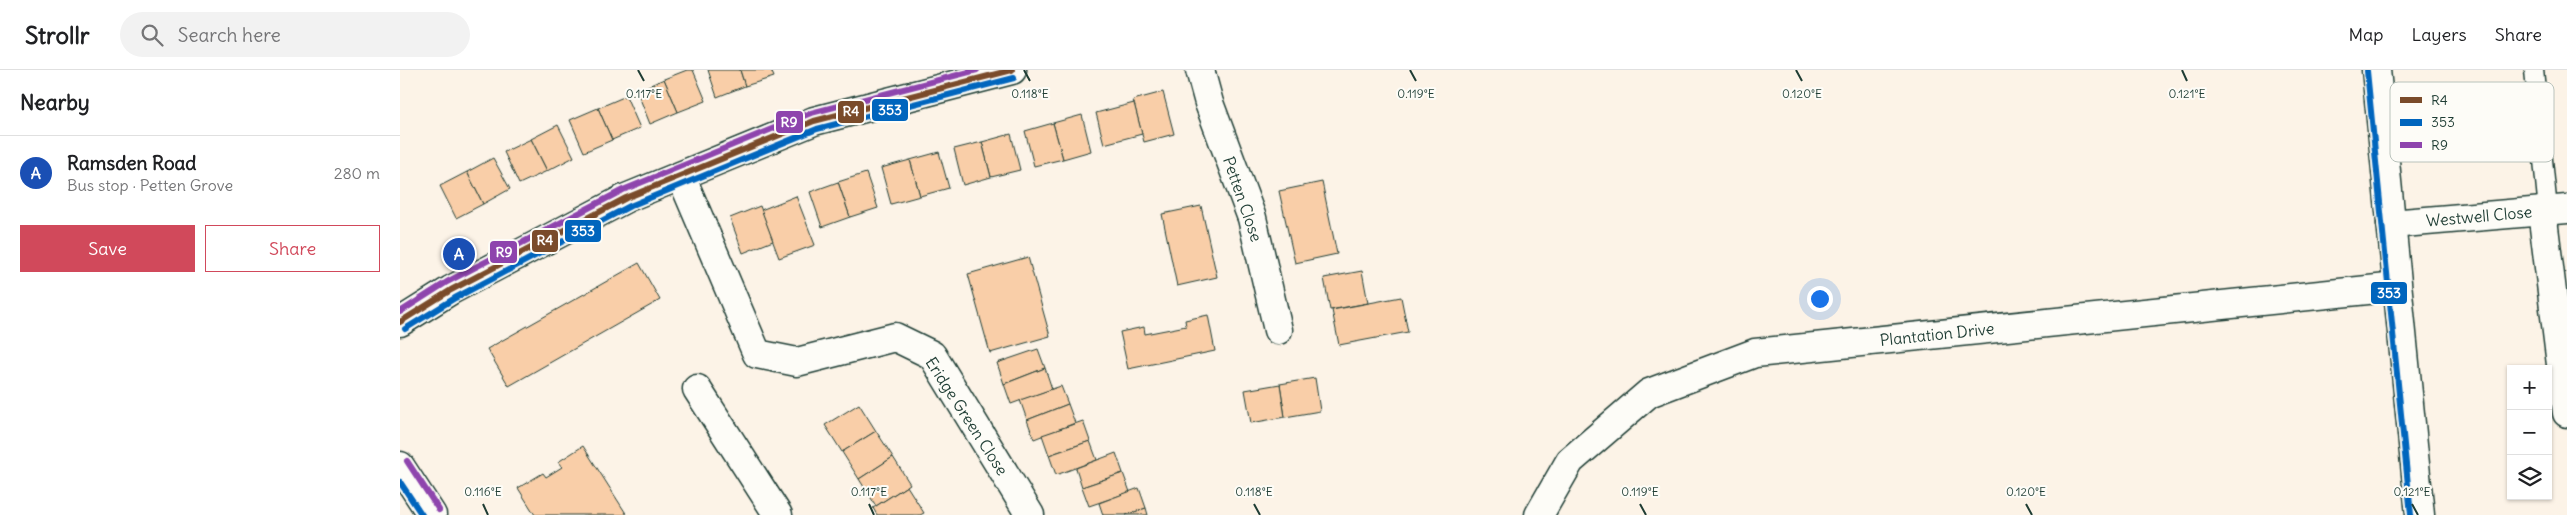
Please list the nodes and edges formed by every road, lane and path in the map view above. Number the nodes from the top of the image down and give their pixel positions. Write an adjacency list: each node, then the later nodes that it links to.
1 (1012, 70): 4 (street)
2 (1200, 70): 11 (street, Petten Close)
3 (2376, 70): 8 (street)
4 (982, 73): 6 (street)
5 (2546, 162): 7 (lane)
6 (681, 176): 10 (street); 17 (street, Eridge Green Close)
7 (2552, 210): 8 (street, Westwell Close); 13 (street)
8 (2392, 224): 9 (street)
9 (2397, 287): 18 (street, Plantation Drive); 19 (street)
10 (400, 322)
11 (1278, 330)
12 (697, 389): 16 (street)
13 (2567, 413)
14 (405, 484): 15 (street)
15 (432, 515)
16 (778, 515)
17 (1030, 515)
18 (1539, 515)
19 (2420, 515)

